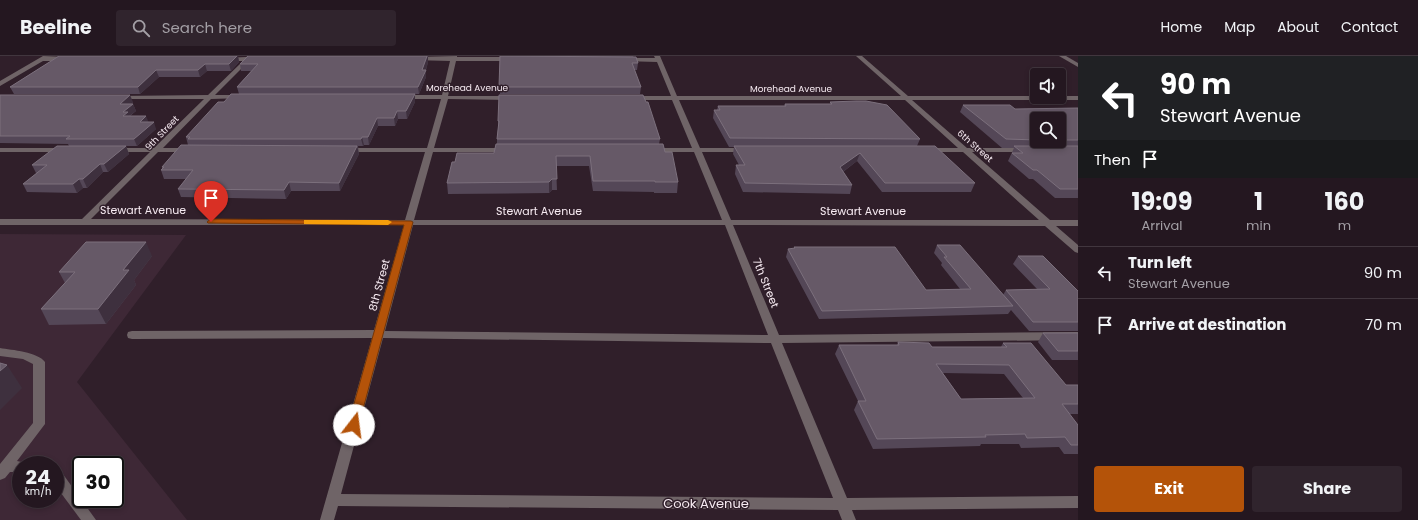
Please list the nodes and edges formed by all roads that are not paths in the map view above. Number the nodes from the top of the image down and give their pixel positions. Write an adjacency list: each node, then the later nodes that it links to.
1 (859, 56): 23 (street, 6th Street)
2 (1062, 56): 13 (street)
3 (45, 57): 7 (street); 14 (street)
4 (250, 58): 8 (street); 9 (street); 16 (street, 9th Street)
5 (454, 58): 10 (street); 11 (street); 19 (street, 8th Street)
6 (657, 58): 12 (street); 22 (street, 7th Street)
7 (74, 59)
8 (217, 59)
9 (264, 59)
10 (406, 59)
11 (524, 59)
12 (619, 60)
13 (1078, 65)
14 (0, 84)
15 (108, 97): 16 (street)
16 (209, 97): 17 (street); 28 (street, 9th Street)
17 (248, 97)
18 (398, 97): 19 (street, Morehead Avenue)
19 (445, 97): 20 (street, Morehead Avenue); 31 (street, 8th Street)
20 (516, 98)
21 (628, 98): 22 (street, Morehead Avenue)
22 (675, 98): 23 (street, Morehead Avenue); 34 (street, 7th Street)
23 (906, 98): 24 (street, Morehead Avenue); 37 (street, 6th Street)
24 (1078, 98)
25 (0, 150): 26 (street)
26 (71, 150)
27 (103, 150): 28 (street)
28 (158, 150): 29 (street); 40 (street, 9th Street)
29 (198, 150)
30 (342, 150): 31 (street)
31 (430, 150): 32 (street); 41 (street, 8th Street)
32 (516, 150)
33 (642, 150): 34 (street)
34 (697, 150): 35 (street); 44 (street, 7th Street)
35 (758, 150)
36 (916, 150): 37 (street)
37 (964, 150): 38 (street); 42 (street, 6th Street)
38 (1032, 150)
39 (0, 222): 40 (street, Stewart Avenue)
40 (84, 222): 41 (street, Stewart Avenue)
41 (409, 222): 44 (street, Stewart Avenue); 46 (street, 8th Street)
42 (1047, 222): 43 (street, Stewart Avenue); 44 (street, Stewart Avenue); 45 (street, 6th Street)
43 (1078, 222)
44 (728, 223): 49 (street, 7th Street)
45 (1078, 250)
46 (379, 334): 47 (street); 49 (street); 53 (street, 8th Street)
47 (132, 335)
48 (1078, 336): 49 (street)
49 (776, 339): 55 (street, 7th Street)
50 (0, 352): 51 (street)
51 (3, 470)
52 (64, 486): 56 (street)
53 (333, 500): 55 (street, Cook Avenue); 57 (street, 8th Street)
54 (1078, 502): 55 (street, Cook Avenue)
55 (842, 504): 58 (street, 7th Street)
56 (89, 520)
57 (327, 520)
58 (849, 520)

